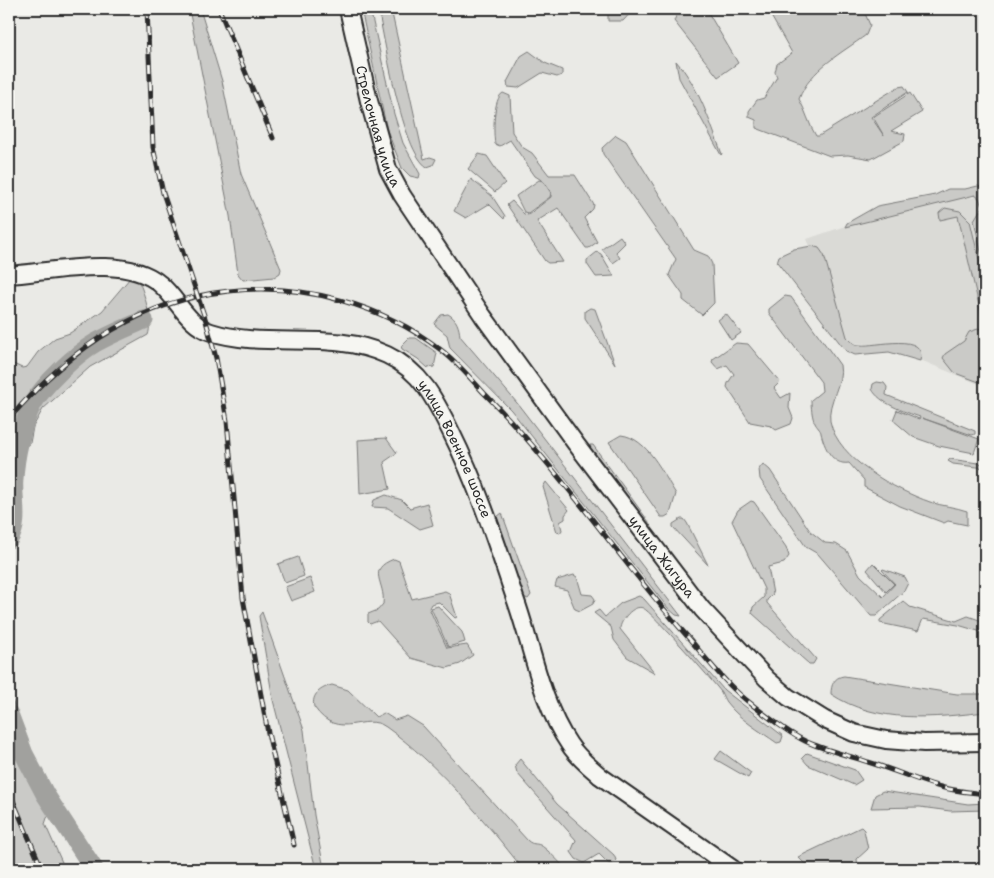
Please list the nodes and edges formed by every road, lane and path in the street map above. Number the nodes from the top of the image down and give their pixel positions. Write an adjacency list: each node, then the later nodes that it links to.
1 (348, 9): 2 (main road, Стрелочная улица)
2 (429, 235): 4 (main road, улица Жигура)
3 (9, 275): 5 (main road, улица Военное шоссе)
4 (985, 742)
5 (733, 869)

